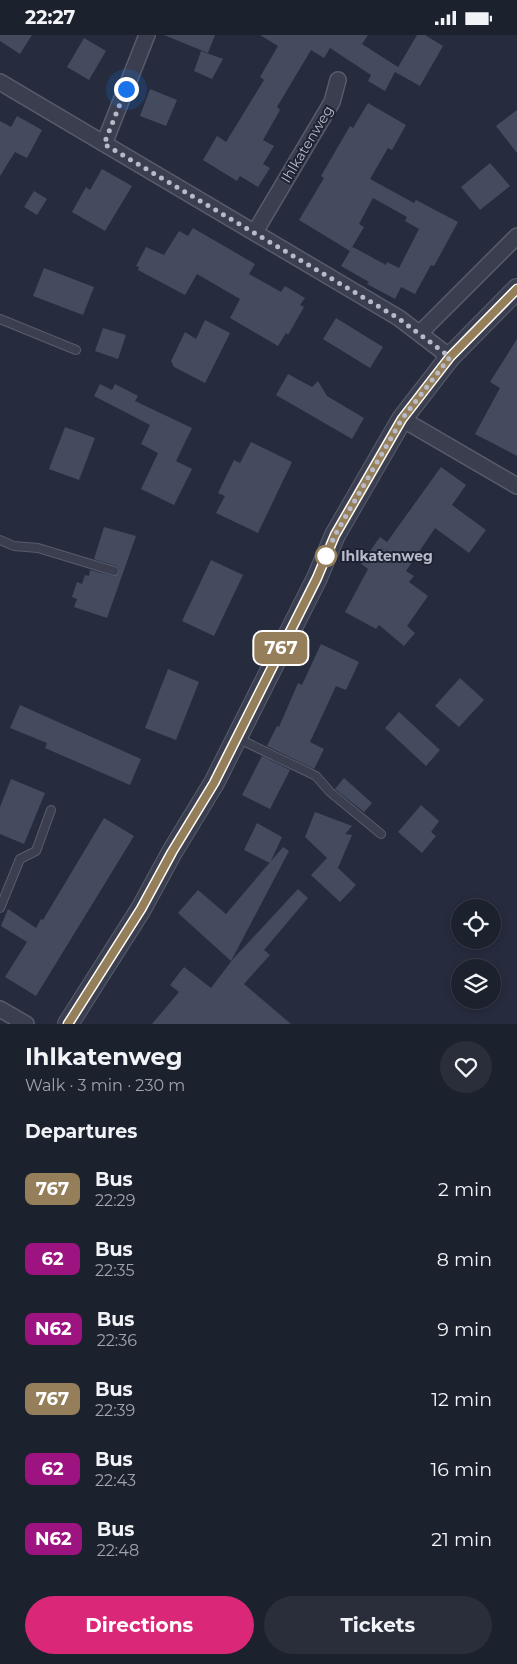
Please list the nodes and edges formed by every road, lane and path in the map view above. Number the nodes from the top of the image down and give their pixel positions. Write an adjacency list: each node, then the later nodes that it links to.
1 (147, 35): 4 (street)
2 (338, 79): 5 (street, Ihlkatenweg)
3 (0, 82): 4 (street)
4 (104, 144): 5 (street)
5 (255, 232): 9 (street)
6 (517, 236): 9 (street)
7 (517, 289): 11 (street)
8 (0, 319): 10 (lane)
9 (420, 333): 11 (street)
10 (76, 350)
11 (450, 357): 12 (street)
12 (402, 419): 13 (street); 16 (street)
13 (517, 486)
14 (0, 540): 15 (lane)
15 (114, 571)
16 (236, 739): 18 (lane); 22 (street)
17 (52, 810): 19 (lane)
18 (381, 834)
19 (0, 908)
20 (0, 1009): 21 (street)
21 (26, 1024)
22 (68, 1024)

